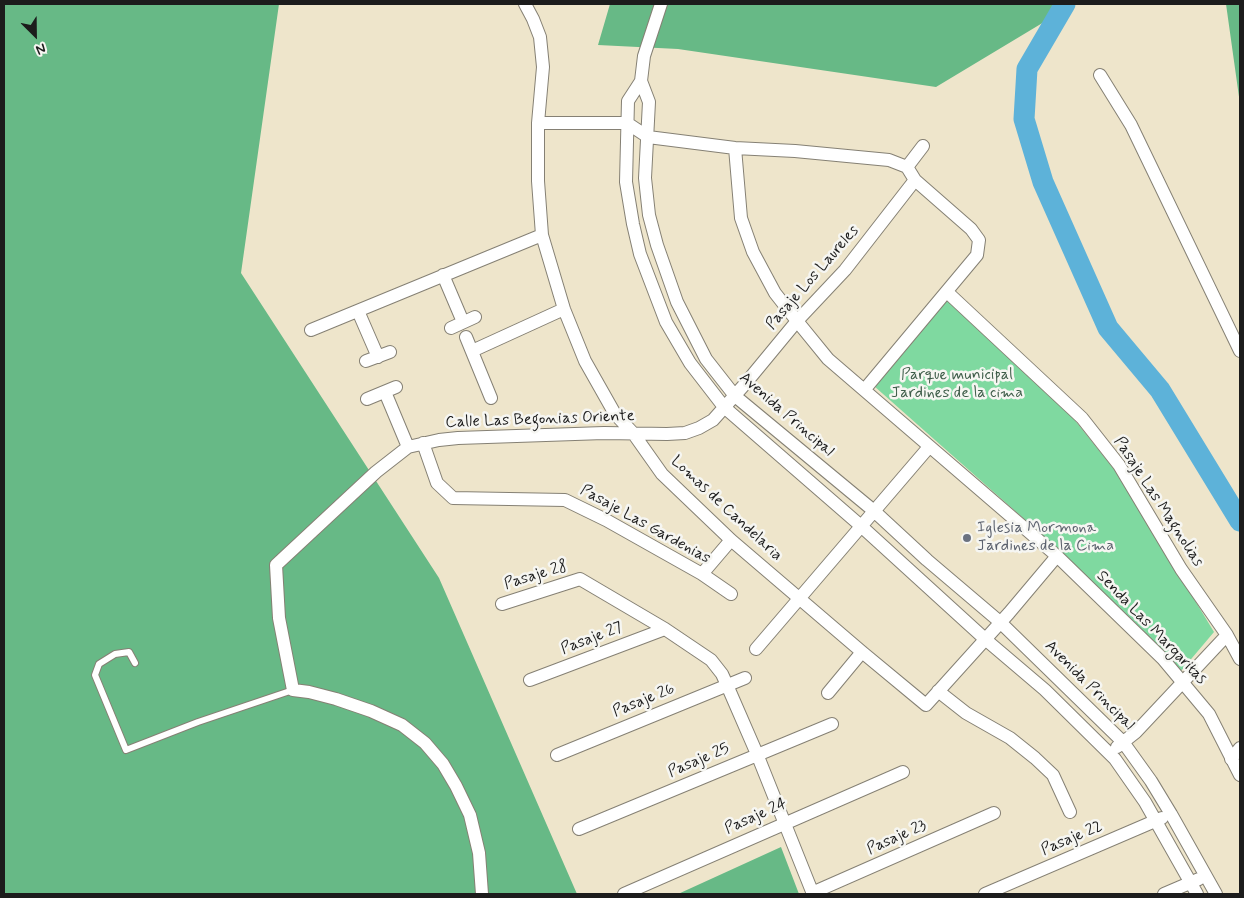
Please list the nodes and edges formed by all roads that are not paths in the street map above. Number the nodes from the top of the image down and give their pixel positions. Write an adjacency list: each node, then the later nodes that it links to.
1 (524, 4): 5 (street, Lomas de Candelaria)
2 (661, 4): 4 (street)
3 (1100, 75): 18 (street)
4 (641, 81): 6 (street, Avenida Principal); 7 (street, Avenida Principal)
5 (538, 123): 6 (street); 12 (street, Lomas de Candelaria)
6 (627, 123): 7 (street); 29 (street, Avenida Principal)
7 (648, 137): 9 (street); 26 (street, Avenida Principal)
8 (923, 146): 10 (street)
9 (735, 148): 10 (street); 17 (street, Senda Las Margaritas)
10 (907, 167): 11 (street)
11 (915, 180): 14 (street); 17 (street, Pasaje Los Laureles)
12 (542, 235): 13 (street); 15 (street, Lomas de Candelaria)
13 (443, 275): 16 (street); 19 (street)
14 (947, 292): 25 (street); 44 (street, Pasaje Las Magnolias)
15 (564, 309): 22 (street); 30 (street, Lomas de Candelaria)
16 (358, 310): 20 (street); 24 (street)
17 (797, 321): 25 (street, Senda Las Margaritas); 26 (street, Pasaje Los Laureles)
18 (1235, 325): 23 (street)
19 (451, 328)
20 (312, 330)
21 (466, 337): 22 (street)
22 (472, 351): 27 (street)
23 (1240, 351)
24 (378, 357)
25 (865, 389): 32 (street, Senda Las Margaritas)
26 (735, 396): 29 (street, Calle Las Begonias Oriente); 34 (street, Avenida Principal)
27 (491, 398)
28 (367, 399): 33 (street)
29 (724, 407): 30 (street, Calle Las Begonias Oriente); 35 (street, Avenida Principal)
30 (633, 433): 31 (street, Calle Las Begonias Oriente); 36 (street, Lomas de Candelaria)
31 (423, 443): 33 (street, Calle Las Begonias Oriente); 38 (street, Pasaje Las Gardenias)
32 (928, 446): 34 (street); 37 (street, Senda Las Margaritas)
33 (408, 447): 54 (street, Calle Las Begonias Oriente)
34 (874, 511): 35 (street); 42 (street, Avenida Principal)
35 (861, 526): 40 (street); 45 (street, Avenida Principal)
36 (732, 540): 38 (street); 40 (street, Lomas de Candelaria)
37 (1057, 556): 42 (street, Lomas de Candelaria); 52 (street, Senda Las Margaritas)
38 (702, 574): 39 (street, Pasaje Las Gardenias)
39 (731, 594)
40 (799, 598): 46 (street); 47 (street, Lomas de Candelaria)
41 (502, 604): 43 (street, Pasaje 28)
42 (1000, 622): 45 (street, Lomas de Candelaria); 58 (street, Avenida Principal)
43 (665, 629): 51 (street, Pasaje 27); 53 (street)
44 (1227, 635): 48 (street, Pasaje Las Magnolias); 52 (street)
45 (985, 639): 55 (street, Lomas de Candelaria); 61 (street, Avenida Principal)
46 (756, 649)
47 (862, 652): 55 (street, Lomas de Candelaria); 56 (street)
48 (1240, 658)
49 (135, 663): 54 (lane)
50 (745, 678): 53 (street, Pasaje 26)
51 (530, 680)
52 (1183, 680): 58 (street); 63 (street, Senda Las Margaritas)
53 (727, 685): 60 (street); 62 (street, Pasaje 26)
54 (293, 690): 75 (street)
55 (938, 691): 66 (street)
56 (828, 693)
57 (832, 724): 60 (street, Pasaje 25)
58 (1123, 742): 61 (street); 68 (street, Avenida Principal)
59 (1240, 748): 63 (street)
60 (757, 754): 70 (street); 71 (street, Pasaje 25)
61 (1110, 754): 69 (street, Avenida Principal)
62 (557, 755)
63 (1231, 759): 65 (street, Senda Las Margaritas)
64 (903, 772): 70 (street, Pasaje 24)
65 (1240, 775)
66 (1070, 812)
67 (994, 813): 74 (street, Pasaje 23)
68 (1171, 814): 69 (street, Pasaje 22); 72 (street, Avenida Principal)
69 (1156, 821): 73 (street, Avenida Principal); 77 (street, Pasaje 22)
70 (784, 823): 74 (street); 76 (street, Pasaje 24)
71 (579, 829)
72 (1206, 875): 73 (street); 80 (street, Avenida Principal)
73 (1192, 882): 78 (street); 79 (street, Avenida Principal)
74 (813, 893)
75 (482, 894)
76 (624, 894)
77 (985, 894)
78 (1164, 894)
79 (1197, 894)
80 (1216, 894)

